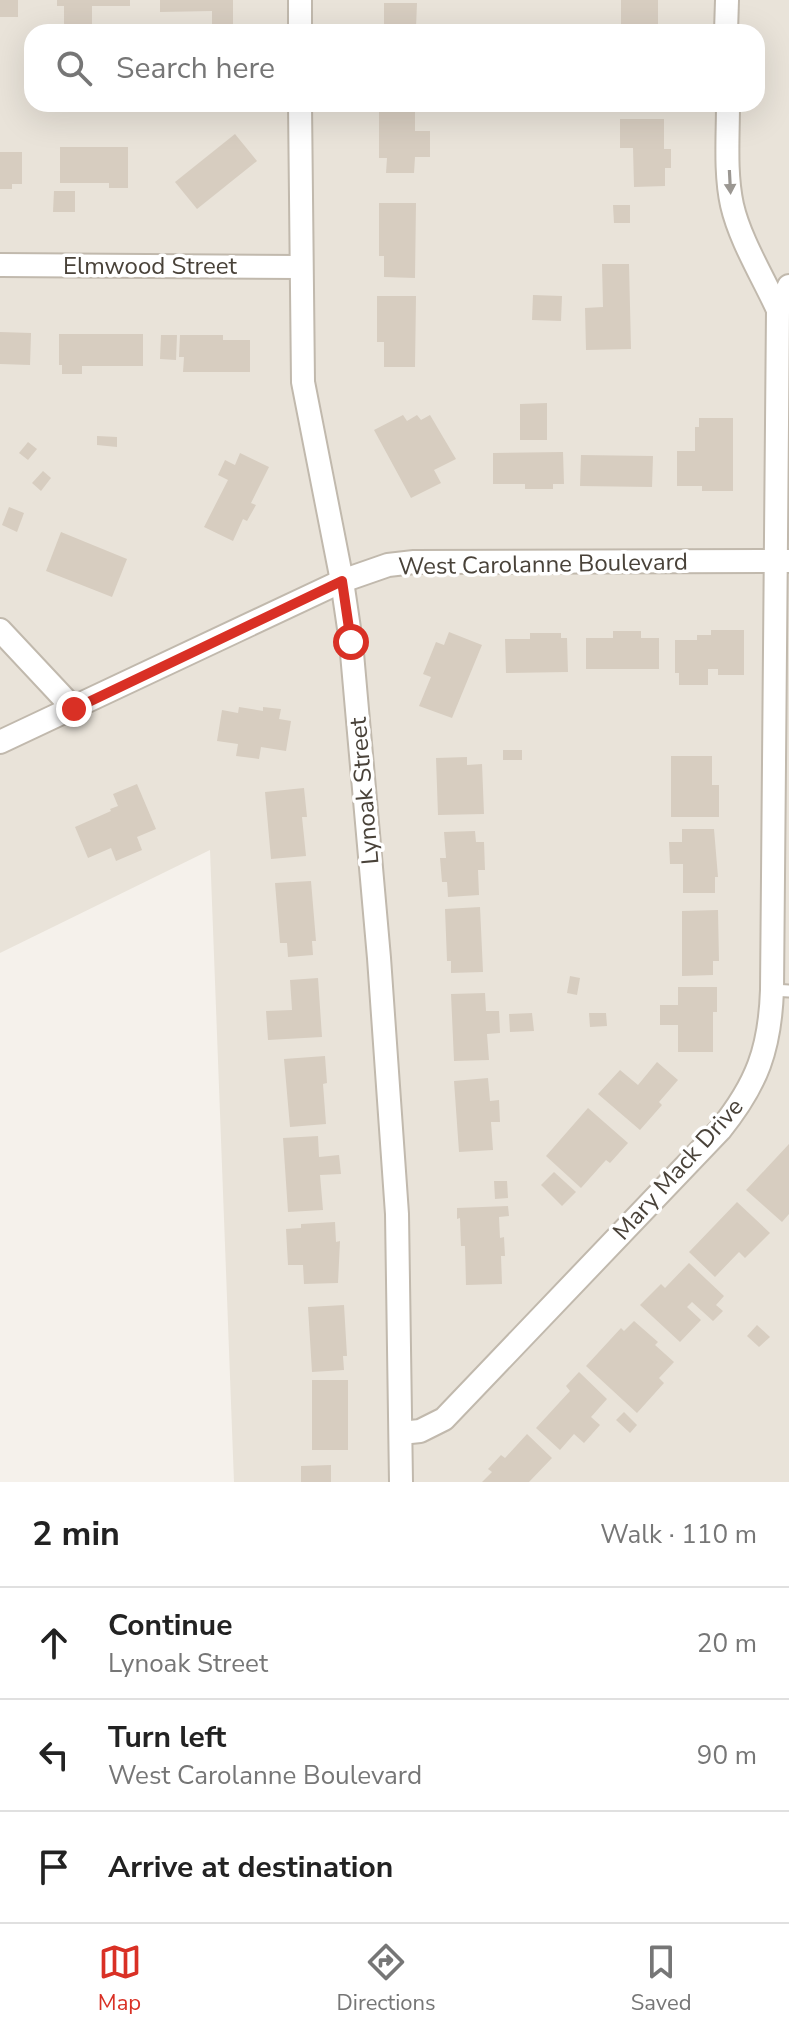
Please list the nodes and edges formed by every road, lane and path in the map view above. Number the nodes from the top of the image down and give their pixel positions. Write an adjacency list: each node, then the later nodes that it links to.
1 (300, 0): 3 (street)
2 (727, 0): 4 (street)
3 (300, 24)
4 (726, 24)
5 (300, 112): 8 (street, Lynoak Street)
6 (728, 112): 10 (street, one-way to 10)
7 (0, 265): 8 (street, Elmwood Street)
8 (300, 267): 12 (street, Lynoak Street)
9 (789, 286): 10 (street, Mary Mack Drive)
10 (778, 310): 11 (street, Mary Mack Drive)
11 (783, 561): 12 (street, West Carolanne Boulevard); 16 (street, Mary Mack Drive)
12 (342, 581): 14 (street, West Carolanne Boulevard); 17 (street, Lynoak Street)
13 (0, 630): 14 (street)
14 (74, 709): 15 (street, West Carolanne Boulevard)
15 (0, 742)
16 (781, 990): 17 (street, Mary Mack Drive)
17 (401, 1433): 18 (street, Lynoak Street)
18 (401, 1482)

